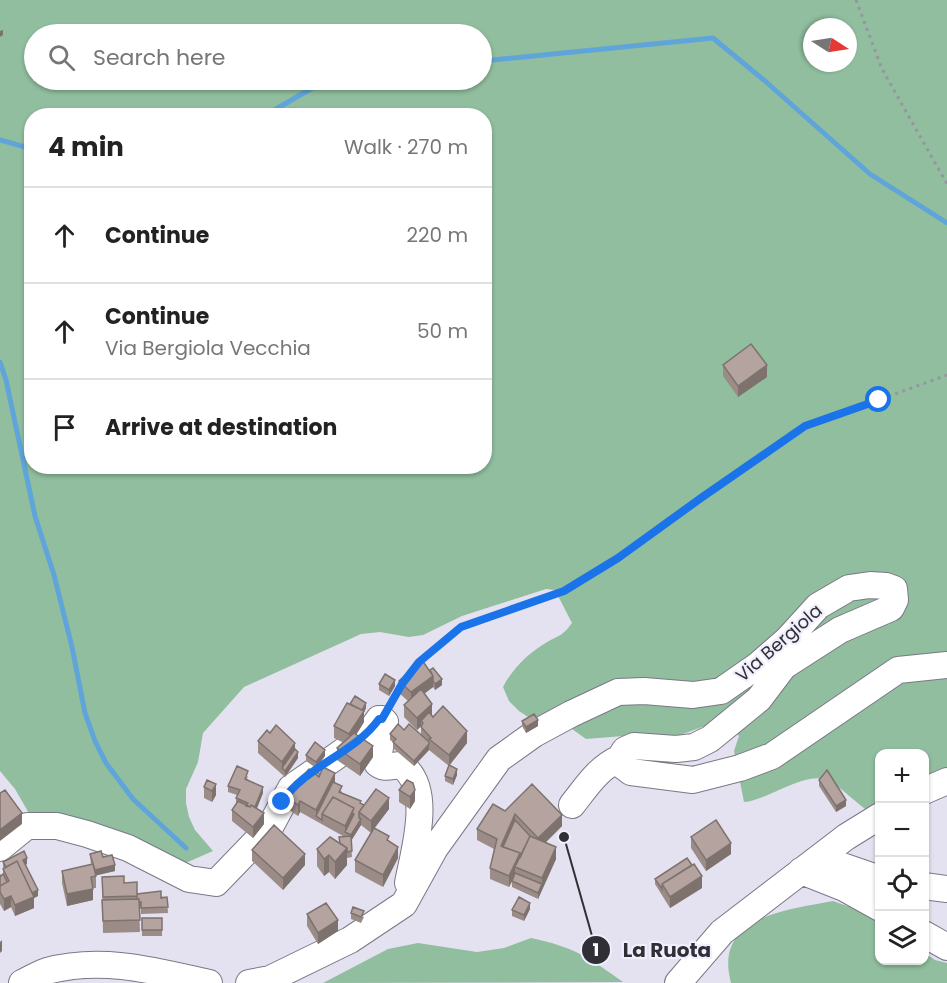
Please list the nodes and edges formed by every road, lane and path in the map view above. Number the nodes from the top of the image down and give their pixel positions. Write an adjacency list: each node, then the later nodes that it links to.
1 (856, 0): 2 (path)
2 (947, 184)
3 (947, 375): 5 (path)
4 (947, 665): 8 (street)
5 (414, 669)
6 (402, 684): 7 (path)
7 (382, 719): 13 (street); 18 (street)
8 (620, 758): 11 (street); 18 (street, Via Bergiola)
9 (947, 782): 10 (street)
10 (929, 789)
11 (572, 805)
12 (875, 819): 14 (street)
13 (0, 848)
14 (810, 864): 15 (street); 19 (street); 25 (street)
15 (875, 878)
16 (929, 887): 17 (street)
17 (947, 889)
18 (404, 904): 24 (street, Via Bergiola)
19 (875, 906)
20 (929, 937): 21 (street)
21 (947, 947)
22 (22, 983): 23 (street)
23 (209, 983)
24 (249, 983)
25 (678, 983)

